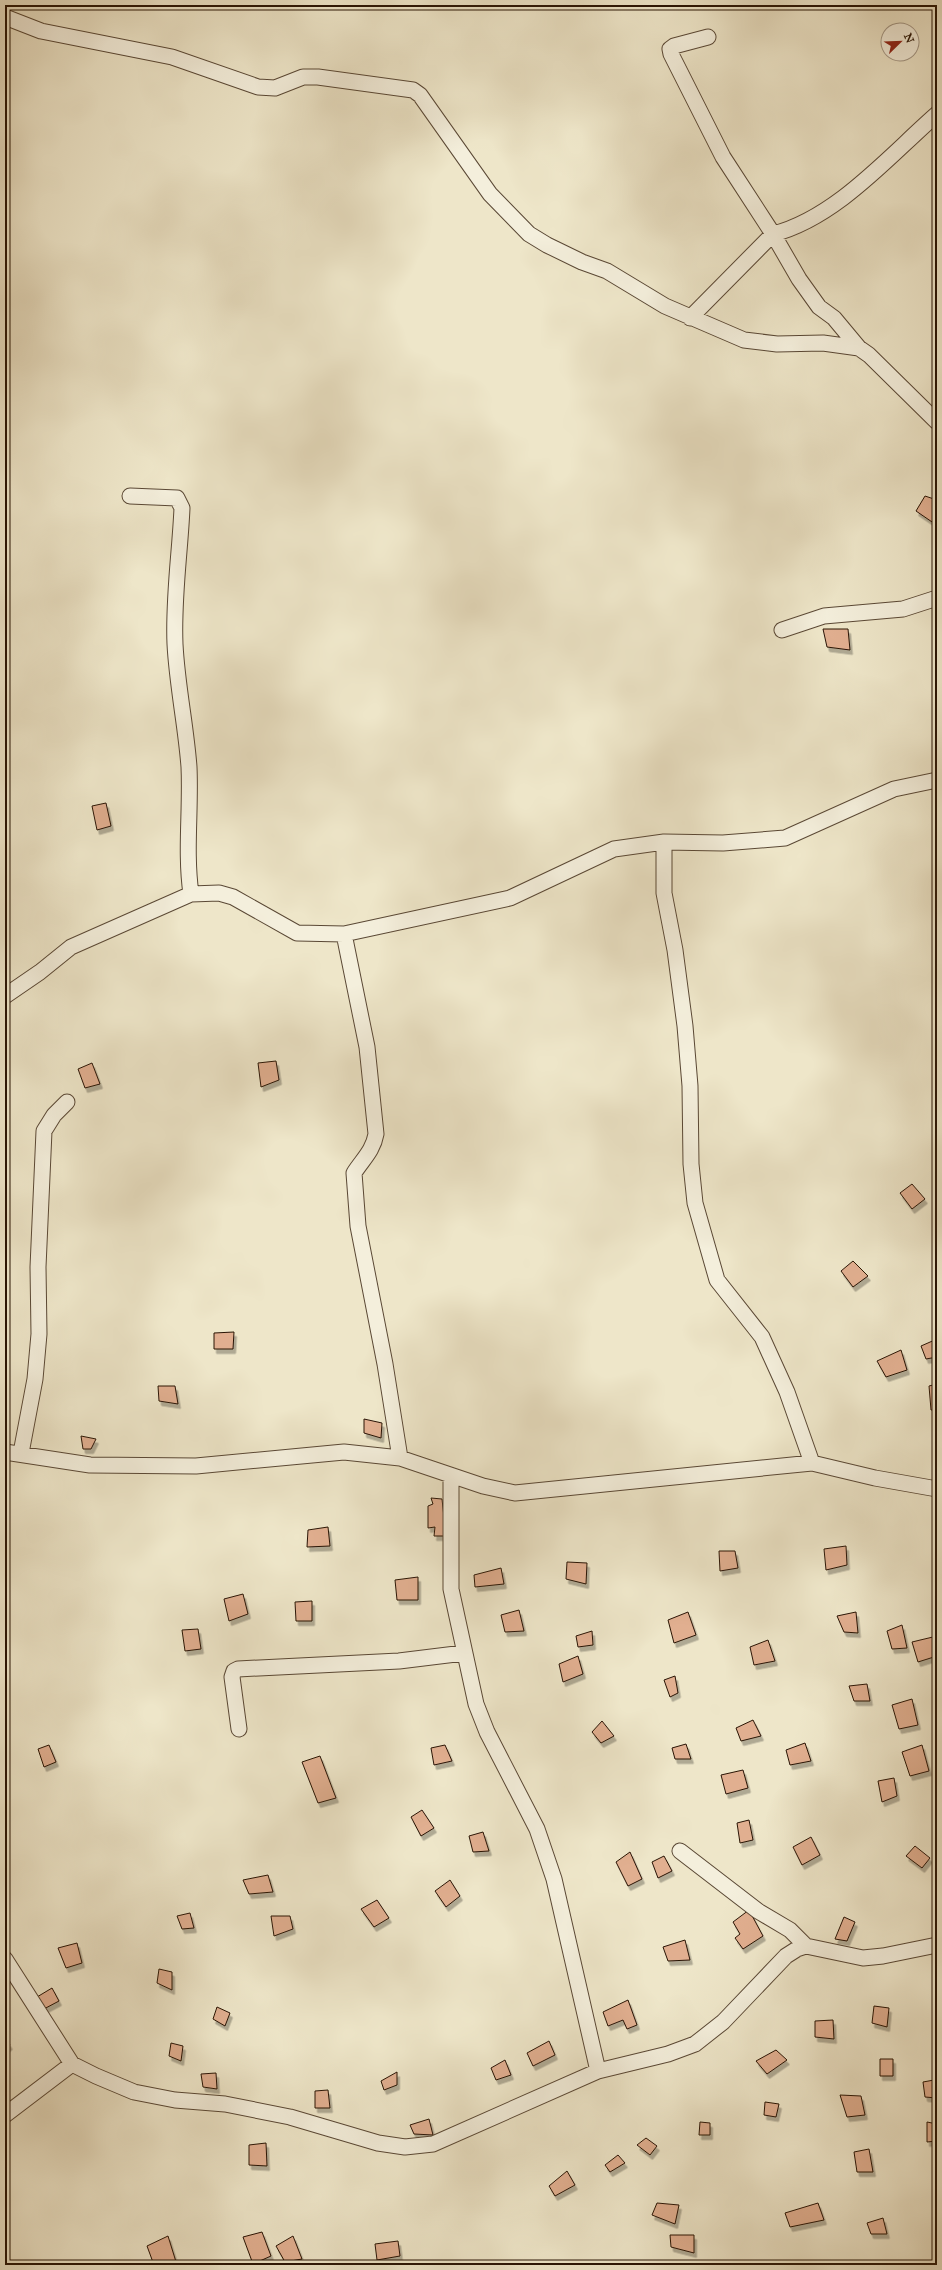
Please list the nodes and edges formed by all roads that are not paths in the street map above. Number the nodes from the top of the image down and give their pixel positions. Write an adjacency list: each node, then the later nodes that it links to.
1 (5, 18): 5 (street)
2 (708, 37): 4 (street)
3 (937, 114): 4 (street)
4 (773, 234): 5 (street); 6 (street)
5 (690, 318): 6 (street)
6 (859, 348): 7 (street)
7 (937, 422)
8 (130, 496): 13 (street)
9 (937, 598): 10 (street)
10 (782, 630)
11 (937, 780): 12 (street)
12 (664, 842): 14 (street); 20 (street)
13 (191, 894): 14 (street); 15 (street)
14 (344, 934): 19 (street)
15 (5, 996)
16 (68, 1102): 18 (street)
17 (5, 1452): 18 (street)
18 (21, 1453): 19 (street)
19 (400, 1458): 21 (street)
20 (812, 1463): 21 (street); 22 (street)
21 (451, 1476): 23 (street)
22 (937, 1489)
23 (464, 1653): 24 (street); 30 (street)
24 (239, 1729)
25 (680, 1851): 27 (street)
26 (937, 1944): 27 (street)
27 (806, 1946): 30 (street)
28 (5, 1959): 29 (street)
29 (72, 2064): 30 (street); 31 (street)
30 (598, 2071)
31 (5, 2115)

